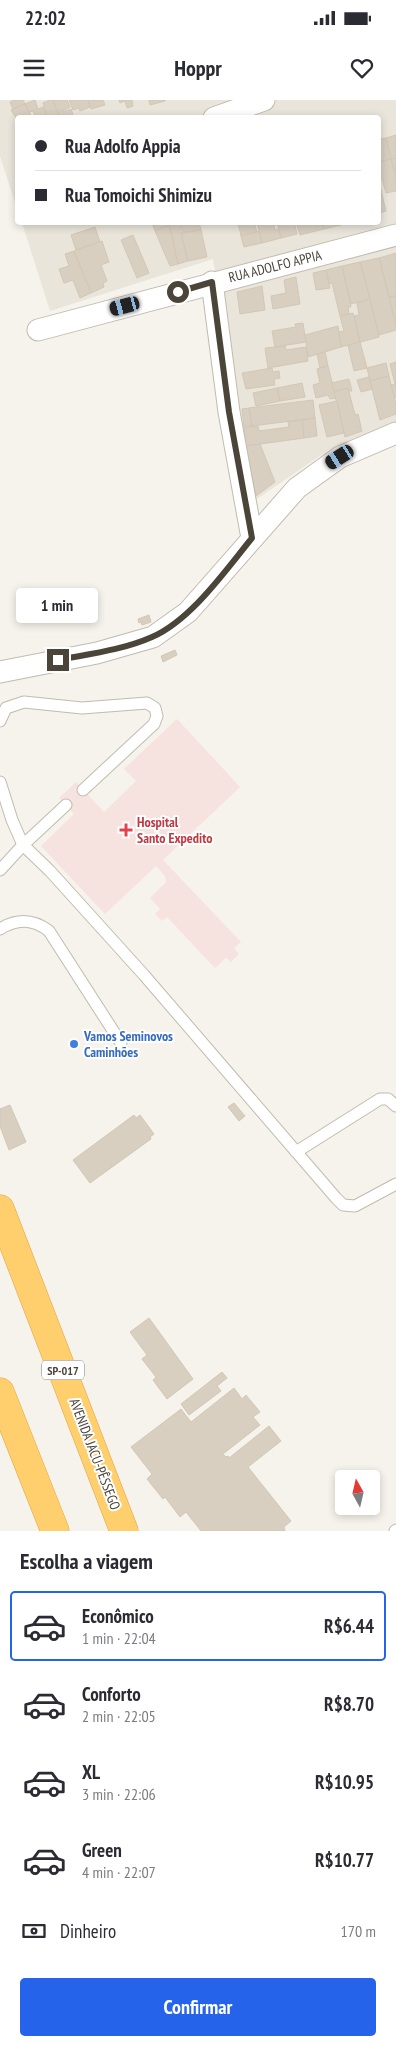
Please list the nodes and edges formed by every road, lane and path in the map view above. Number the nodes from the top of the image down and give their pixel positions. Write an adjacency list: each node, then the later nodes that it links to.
1 (264, 100): 2 (street)
2 (222, 115)
3 (396, 235): 4 (street, RUA ADOLFO APPIA)
4 (212, 282): 5 (street, RUA ADOLFO APPIA); 7 (street)
5 (38, 330)
6 (396, 433): 7 (street)
7 (252, 538): 8 (street)
8 (0, 672)
9 (0, 721): 11 (lane)
10 (0, 782): 13 (lane)
11 (83, 790)
12 (66, 805): 13 (lane)
13 (23, 845): 14 (lane); 18 (lane)
14 (0, 870)
15 (0, 929): 16 (lane)
16 (122, 1043)
17 (396, 1106): 18 (lane)
18 (296, 1152): 19 (lane)
19 (396, 1184)
20 (0, 1209): 23 (highway, AVENIDA JACU-PÊSSEGO / SP-017)
21 (0, 1392): 22 (highway)
22 (57, 1527)
23 (124, 1531)

